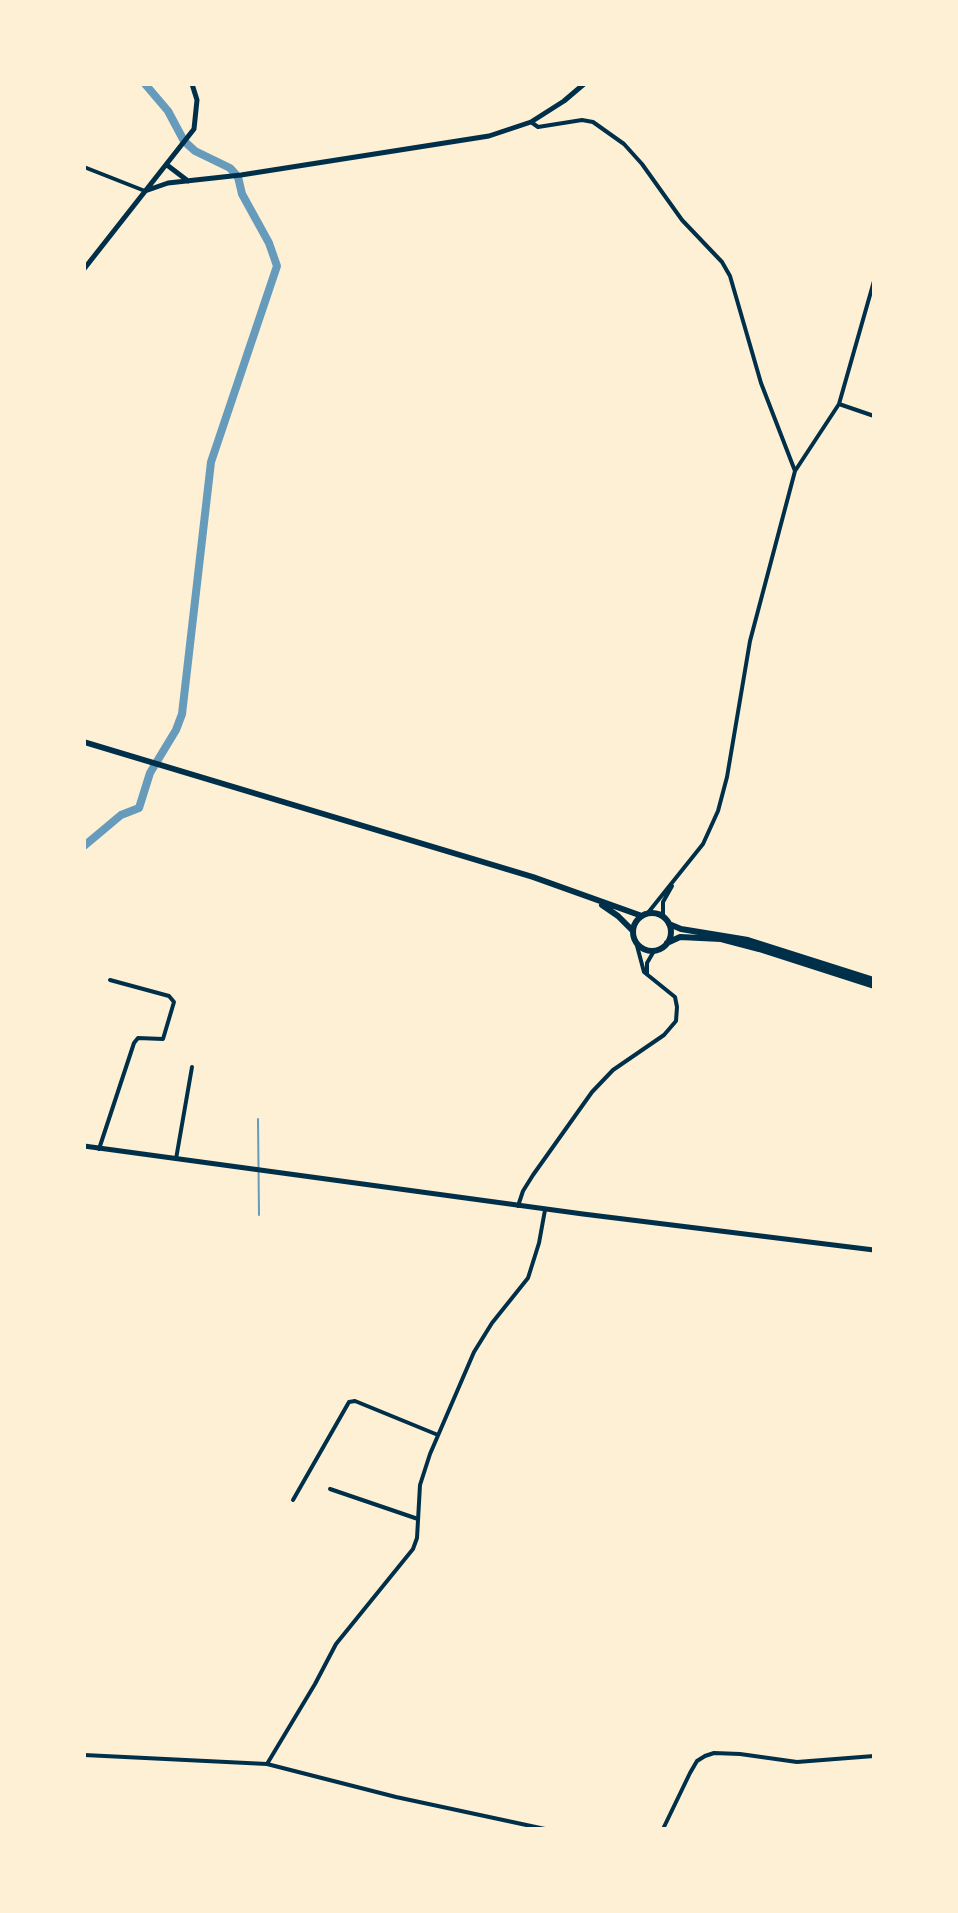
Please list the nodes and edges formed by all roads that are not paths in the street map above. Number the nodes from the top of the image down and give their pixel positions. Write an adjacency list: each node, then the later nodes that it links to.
1 (192, 84): 4 (street)
2 (584, 84): 3 (street)
3 (531, 122): 8 (street); 14 (street)
4 (167, 165): 6 (street); 8 (street)
5 (84, 167): 9 (street)
6 (162, 171): 7 (street); 9 (street)
7 (176, 182): 8 (street); 9 (street)
8 (189, 182)
9 (145, 191): 10 (street)
10 (84, 269)
11 (874, 281): 12 (street)
12 (839, 404): 13 (street); 14 (street)
13 (874, 416)
14 (795, 471): 16 (street)
15 (84, 742): 17 (main road)
16 (682, 871): 18 (street); 19 (street)
17 (578, 892): 18 (main road); 21 (main road)
18 (645, 915): 19 (main road); 21 (main road)
19 (663, 917): 20 (main road)
20 (669, 924): 23 (main road); 27 (main road)
21 (633, 932): 22 (main road)
22 (636, 942): 24 (main road); 25 (street)
23 (667, 943): 24 (main road); 27 (main road)
24 (654, 951): 25 (street)
25 (647, 976): 32 (street)
26 (110, 980): 30 (street)
27 (874, 983)
28 (192, 1067): 31 (street)
29 (84, 1146): 30 (street)
30 (99, 1149): 31 (street)
31 (176, 1159): 32 (street)
32 (518, 1206): 33 (street)
33 (545, 1210): 34 (street); 35 (street)
34 (874, 1250)
35 (438, 1435): 37 (street); 38 (street)
36 (330, 1489): 38 (street)
37 (293, 1500)
38 (418, 1519): 41 (street)
39 (84, 1755): 41 (street)
40 (874, 1756): 43 (street)
41 (267, 1764): 42 (street)
42 (545, 1829)
43 (663, 1829)

